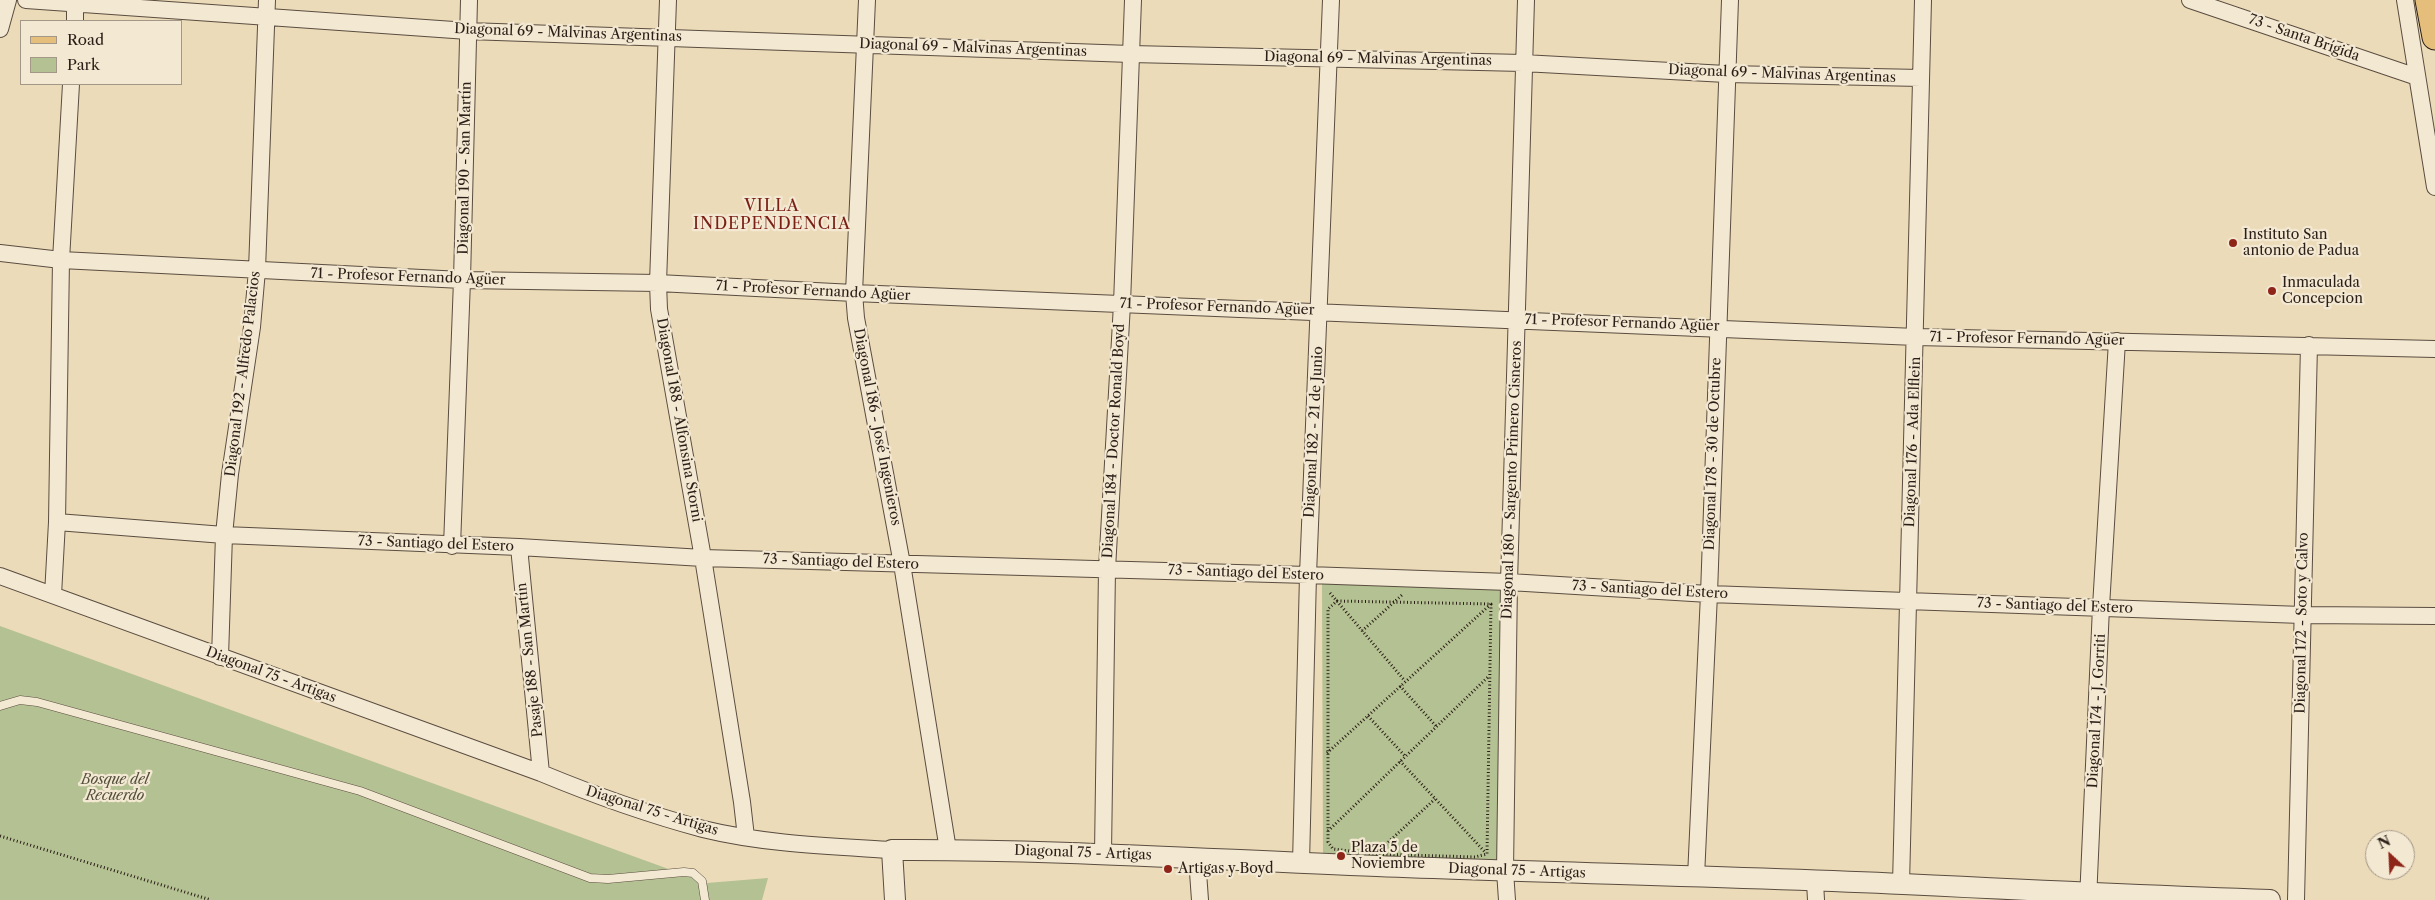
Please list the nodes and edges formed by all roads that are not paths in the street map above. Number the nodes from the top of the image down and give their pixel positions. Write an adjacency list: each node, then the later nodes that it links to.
1 (8, 0): 18 (street)
2 (30, 0): 15 (street, Diagonal 69 - Malvinas Argentinas)
3 (267, 0): 16 (street, Diagonal 192 - Alfredo Palacios)
4 (469, 0): 19 (street, Diagonal 190 - San Martín)
5 (668, 0): 20 (street, Diagonal 188 - Alfonsina Storni)
6 (866, 0): 22 (street, Diagonal 186 - José Ingenieros)
7 (1133, 0): 23 (street, Diagonal 184 - Doctor Ronald Boyd)
8 (1331, 0): 24 (street, Diagonal 182 - 21 de Junio)
9 (1526, 0): 25 (street, Diagonal 180 - Sargento Primero Cisneros)
10 (1730, 0): 26 (street, Diagonal 178 - 30 de Octubre)
11 (1924, 0): 28 (street, Diagonal 176 - Ada Elflein)
12 (2190, 0): 27 (street, 73 - Santa Brígida)
13 (2405, 0): 27 (street)
14 (2428, 0): 21 (main road)
15 (76, 5): 16 (street, Diagonal 69 - Malvinas Argentinas); 17 (street)
16 (266, 18): 19 (street, Diagonal 69 - Malvinas Argentinas); 33 (street, Diagonal 192 - Alfredo Palacios)
17 (74, 20)
18 (0, 29)
19 (468, 31): 20 (street, Diagonal 69 - Malvinas Argentinas); 34 (street, Diagonal 190 - San Martín)
20 (667, 37): 22 (street, Diagonal 69 - Malvinas Argentinas); 35 (street, Diagonal 188 - Alfonsina Storni)
21 (2435, 37)
22 (865, 44): 23 (street, Diagonal 69 - Malvinas Argentinas); 36 (street, Diagonal 186 - José Ingenieros)
23 (1131, 54): 24 (street, Diagonal 69 - Malvinas Argentinas); 37 (street, Diagonal 184 - Doctor Ronald Boyd)
24 (1329, 58): 25 (street, Diagonal 69 - Malvinas Argentinas); 38 (street, Diagonal 182 - 21 de Junio)
25 (1523, 63): 26 (street, Diagonal 69 - Malvinas Argentinas); 39 (street, Diagonal 180 - Sargento Primero Cisneros)
26 (1726, 74): 28 (street, Diagonal 69 - Malvinas Argentinas); 40 (street, Diagonal 178 - 30 de Octubre)
27 (2417, 77): 30 (street)
28 (1921, 78): 41 (street, Diagonal 176 - Ada Elflein)
29 (71, 85): 32 (street)
30 (2435, 186)
31 (0, 253): 32 (street, 71 - Profesor Fernando Agüer)
32 (61, 260): 33 (street, 71 - Profesor Fernando Agüer); 45 (street)
33 (257, 270): 34 (street, 71 - Profesor Fernando Agüer); 46 (street, Diagonal 192 - Alfredo Palacios)
34 (462, 280): 35 (street, 71 - Profesor Fernando Agüer); 47 (street, Diagonal 190 - San Martín)
35 (658, 283): 36 (street, 71 - Profesor Fernando Agüer); 49 (street, Diagonal 188 - Alfonsina Storni)
36 (854, 293): 37 (street, 71 - Profesor Fernando Agüer); 50 (street, Diagonal 186 - José Ingenieros)
37 (1122, 304): 38 (street, 71 - Profesor Fernando Agüer); 51 (street, Diagonal 184 - Doctor Ronald Boyd)
38 (1320, 311): 39 (street, 71 - Profesor Fernando Agüer); 52 (street, Diagonal 182 - 21 de Junio)
39 (1516, 319): 40 (street, 71 - Profesor Fernando Agüer); 54 (street, Diagonal 180 - Sargento Primero Cisneros)
40 (1717, 327): 41 (street, 71 - Profesor Fernando Agüer); 55 (street, Diagonal 178 - 30 de Octubre)
41 (1916, 337): 42 (street, 71 - Profesor Fernando Agüer); 57 (street, Diagonal 176 - Ada Elflein)
42 (2117, 342): 43 (street, 71 - Profesor Fernando Agüer); 58 (street, Diagonal 174 - J. Gorriti)
43 (2309, 345): 44 (street, 71 - Profesor Fernando Agüer); 59 (street, Diagonal 172 - Soto y Calvo)
44 (2435, 349)
45 (57, 522): 46 (street, 73 - Santiago del Estero); 56 (street)
46 (224, 535): 47 (street, 73 - Santiago del Estero); 61 (street, Diagonal 192 - Alfredo Palacios)
47 (452, 546): 48 (street, 73 - Santiago del Estero)
48 (518, 547): 49 (street, 73 - Santiago del Estero); 63 (street, Pasaje 188 - San Martín)
49 (703, 558): 50 (street, 73 - Santiago del Estero); 64 (street, Diagonal 188 - Alfonsina Storni)
50 (902, 564): 51 (street, 73 - Santiago del Estero); 66 (street, Diagonal 186 - José Ingenieros)
51 (1107, 569): 52 (street, 73 - Santiago del Estero); 67 (street, Diagonal 184 - Doctor Ronald Boyd)
52 (1308, 575): 54 (street, 73 - Santiago del Estero); 69 (street, Diagonal 182 - 21 de Junio)
53 (0, 576): 56 (street, Diagonal 75 - Artigas)
54 (1509, 582): 55 (street, 73 - Santiago del Estero); 70 (street, Diagonal 180 - Sargento Primero Cisneros)
55 (1709, 594): 57 (street, 73 - Santiago del Estero); 71 (street, Diagonal 178 - 30 de Octubre)
56 (53, 595): 61 (street, Diagonal 75 - Artigas)
57 (1909, 600): 58 (street, 73 - Santiago del Estero); 72 (street, Diagonal 176 - Ada Elflein)
58 (2102, 608): 59 (street, 73 - Santiago del Estero); 74 (street, Diagonal 174 - J. Gorriti)
59 (2302, 615): 60 (street, 73 - Santiago del Estero); 80 (street, Diagonal 172 - Soto y Calvo)
60 (2435, 616)
61 (220, 658): 63 (street, Diagonal 75 - Artigas)
62 (0, 706): 75 (lane)
63 (541, 773): 64 (street, Diagonal 75 - Artigas)
64 (746, 836): 65 (street, Diagonal 75 - Artigas)
65 (892, 850): 66 (street, Diagonal 75 - Artigas); 76 (street)
66 (948, 850): 67 (street, Diagonal 75 - Artigas)
67 (1103, 853): 68 (street, Diagonal 75 - Artigas)
68 (1197, 858): 69 (street, Diagonal 75 - Artigas); 77 (street)
69 (1301, 863): 70 (street, Diagonal 75 - Artigas)
70 (1504, 871): 71 (street, Diagonal 75 - Artigas); 78 (street, Diagonal 180 - Sargento Primero Cisneros)
71 (1696, 877): 73 (street, Diagonal 75 - Artigas)
72 (1901, 884): 73 (street, Diagonal 75 - Artigas); 74 (street, Diagonal 75 - Artigas)
73 (1815, 891)
74 (2088, 897): 79 (street, Diagonal 75 - Artigas)
75 (705, 900)
76 (895, 900)
77 (1200, 900)
78 (1507, 900)
79 (2270, 900)
80 (2296, 900)

